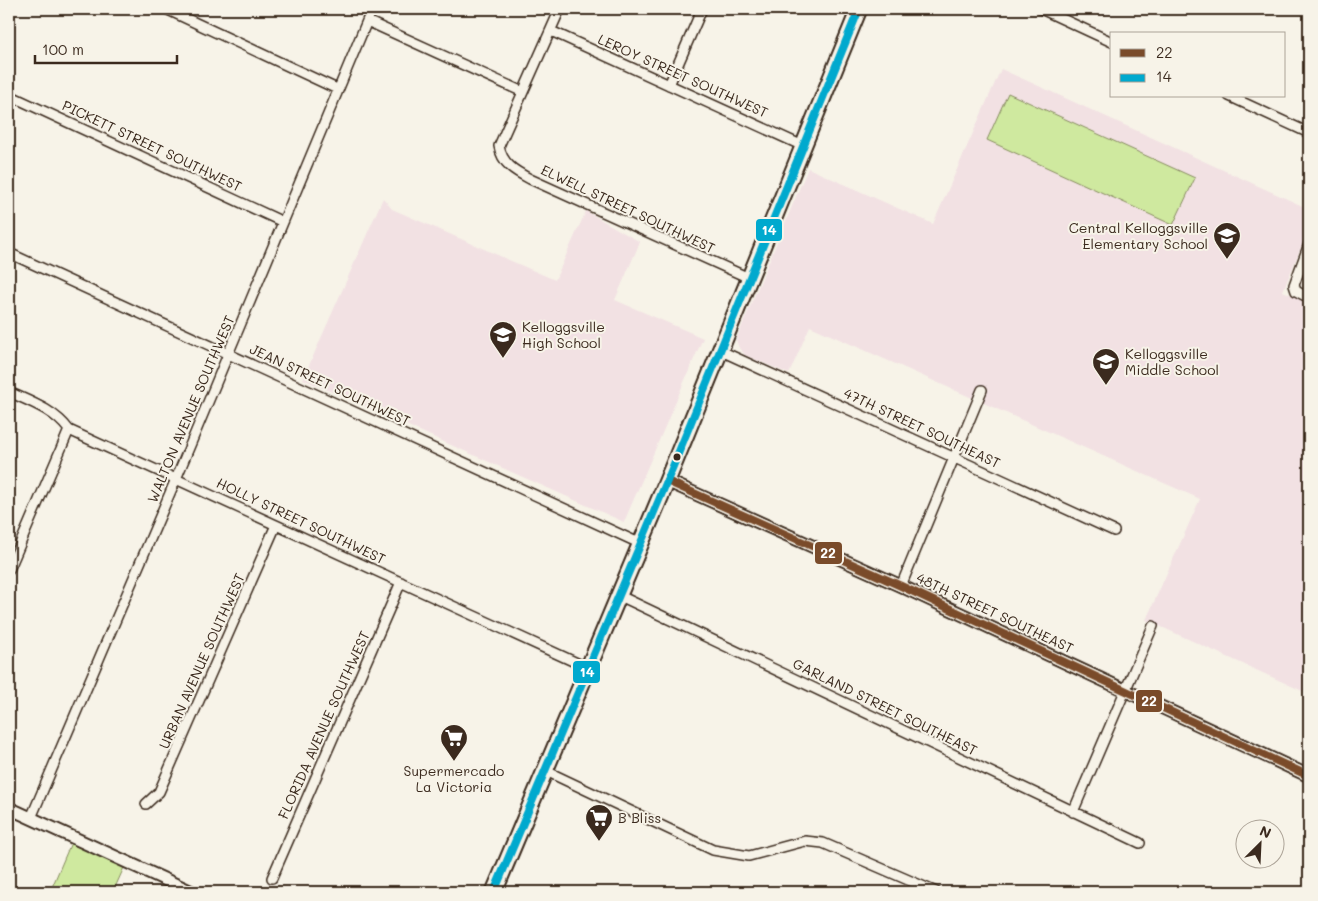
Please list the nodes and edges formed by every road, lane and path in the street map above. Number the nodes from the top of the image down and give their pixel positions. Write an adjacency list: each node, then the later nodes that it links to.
1 (166, 9): 11 (street)
2 (372, 9): 7 (street, WALTON AVENUE SOUTHWEST)
3 (560, 9): 8 (street)
4 (702, 9): 10 (street)
5 (859, 9): 16 (main road)
6 (1041, 9): 9 (street)
7 (367, 21): 11 (street, WALTON AVENUE SOUTHWEST); 12 (street)
8 (551, 31): 10 (street, LEROY STREET SOUTHWEST); 12 (street)
9 (1110, 41)
10 (669, 85): 16 (street, LEROY STREET SOUTHWEST)
11 (337, 88): 17 (street, WALTON AVENUE SOUTHWEST)
12 (523, 92): 20 (street, ELWELL STREET SOUTHWEST)
13 (9, 95): 17 (street, PICKETT STREET SOUTHWEST)
14 (1233, 98): 15 (street)
15 (1309, 134)
16 (803, 146): 20 (main road)
17 (283, 222): 23 (street, WALTON AVENUE SOUTHWEST)
18 (1309, 244): 21 (street)
19 (9, 253): 23 (street, JEAN STREET SOUTHWEST)
20 (749, 278): 22 (main road)
21 (1309, 298)
22 (719, 350): 27 (street, 47TH STREET SOUTHEAST); 29 (main road)
23 (228, 354): 28 (street, WALTON AVENUE SOUTHWEST); 32 (street, JEAN STREET SOUTHWEST)
24 (982, 390): 27 (street)
25 (9, 392): 26 (street, HOLLY STREET SOUTHWEST)
26 (69, 430): 28 (street, HOLLY STREET SOUTHWEST); 33 (street)
27 (954, 458): 31 (street, 47TH STREET SOUTHEAST); 35 (street)
28 (176, 480): 30 (street, HOLLY STREET SOUTHWEST); 45 (street, WALTON AVENUE SOUTHWEST)
29 (667, 481): 32 (main road); 35 (street, 48TH STREET SOUTHEAST)
30 (276, 525): 34 (street, HOLLY STREET SOUTHWEST); 42 (street, URBAN AVENUE SOUTHWEST)
31 (1114, 531)
32 (639, 543): 36 (main road)
33 (9, 570)
34 (401, 582): 38 (street, HOLLY STREET SOUTHWEST); 47 (street, FLORIDA AVENUE SOUTHWEST)
35 (901, 586): 39 (street, 48TH STREET SOUTHEAST)
36 (618, 595): 38 (main road); 44 (street, GARLAND STREET SOUTHEAST)
37 (1153, 626): 39 (street)
38 (588, 668): 40 (main road)
39 (1124, 690): 41 (street, 48TH STREET SOUTHEAST); 44 (street)
40 (544, 770): 49 (main road); 50 (street)
41 (1309, 776)
42 (146, 804)
43 (9, 808): 45 (street)
44 (1073, 812): 46 (street, GARLAND STREET SOUTHEAST)
45 (31, 818): 48 (street)
46 (1140, 843)
47 (272, 878)
48 (192, 892)
49 (494, 892)
50 (936, 892)

